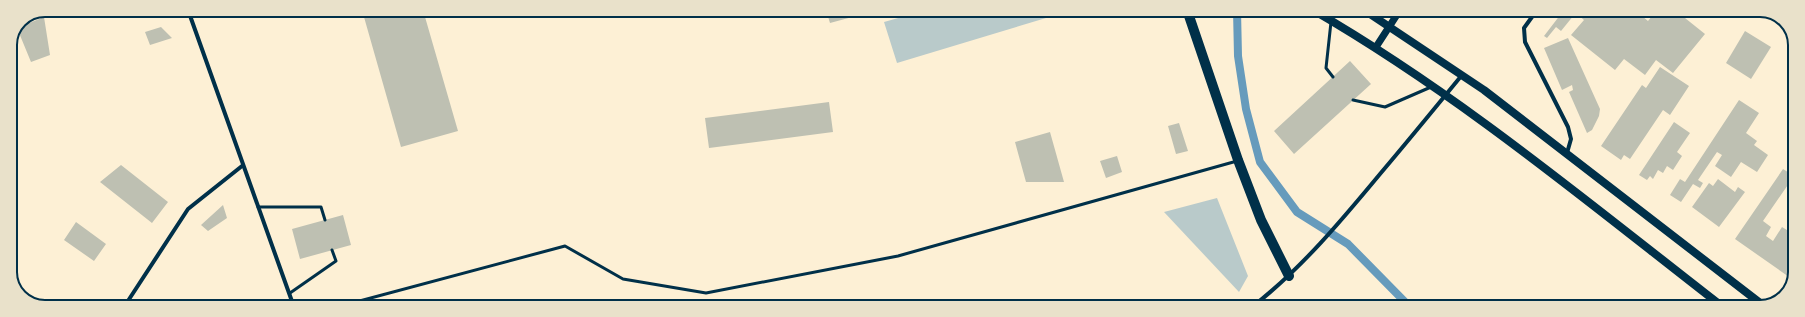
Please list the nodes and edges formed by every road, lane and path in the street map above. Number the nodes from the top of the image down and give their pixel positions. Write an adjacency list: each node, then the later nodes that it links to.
1 (190, 17): 17 (street)
2 (1189, 17): 16 (main road)
3 (1326, 17): 7 (main road)
4 (1376, 17): 8 (main road)
5 (1396, 17): 8 (street)
6 (1532, 17): 15 (street)
7 (1331, 20): 9 (main road); 11 (lane)
8 (1391, 26): 9 (street); 10 (main road)
9 (1376, 47): 12 (main road)
10 (1462, 74): 13 (street); 15 (main road)
11 (1333, 77)
12 (1433, 86): 13 (main road); 14 (lane)
13 (1446, 94): 21 (street); 27 (main road)
14 (1353, 100)
15 (1567, 153): 28 (main road)
16 (1238, 160): 21 (main road); 25 (lane)
17 (242, 166): 18 (street); 23 (street)
18 (258, 207): 19 (lane); 22 (street)
19 (325, 220)
20 (332, 250): 22 (lane)
21 (1289, 276): 26 (street)
22 (290, 293): 24 (street)
23 (129, 300)
24 (292, 300)
25 (363, 300)
26 (1260, 300)
27 (1714, 300)
28 (1756, 300)

